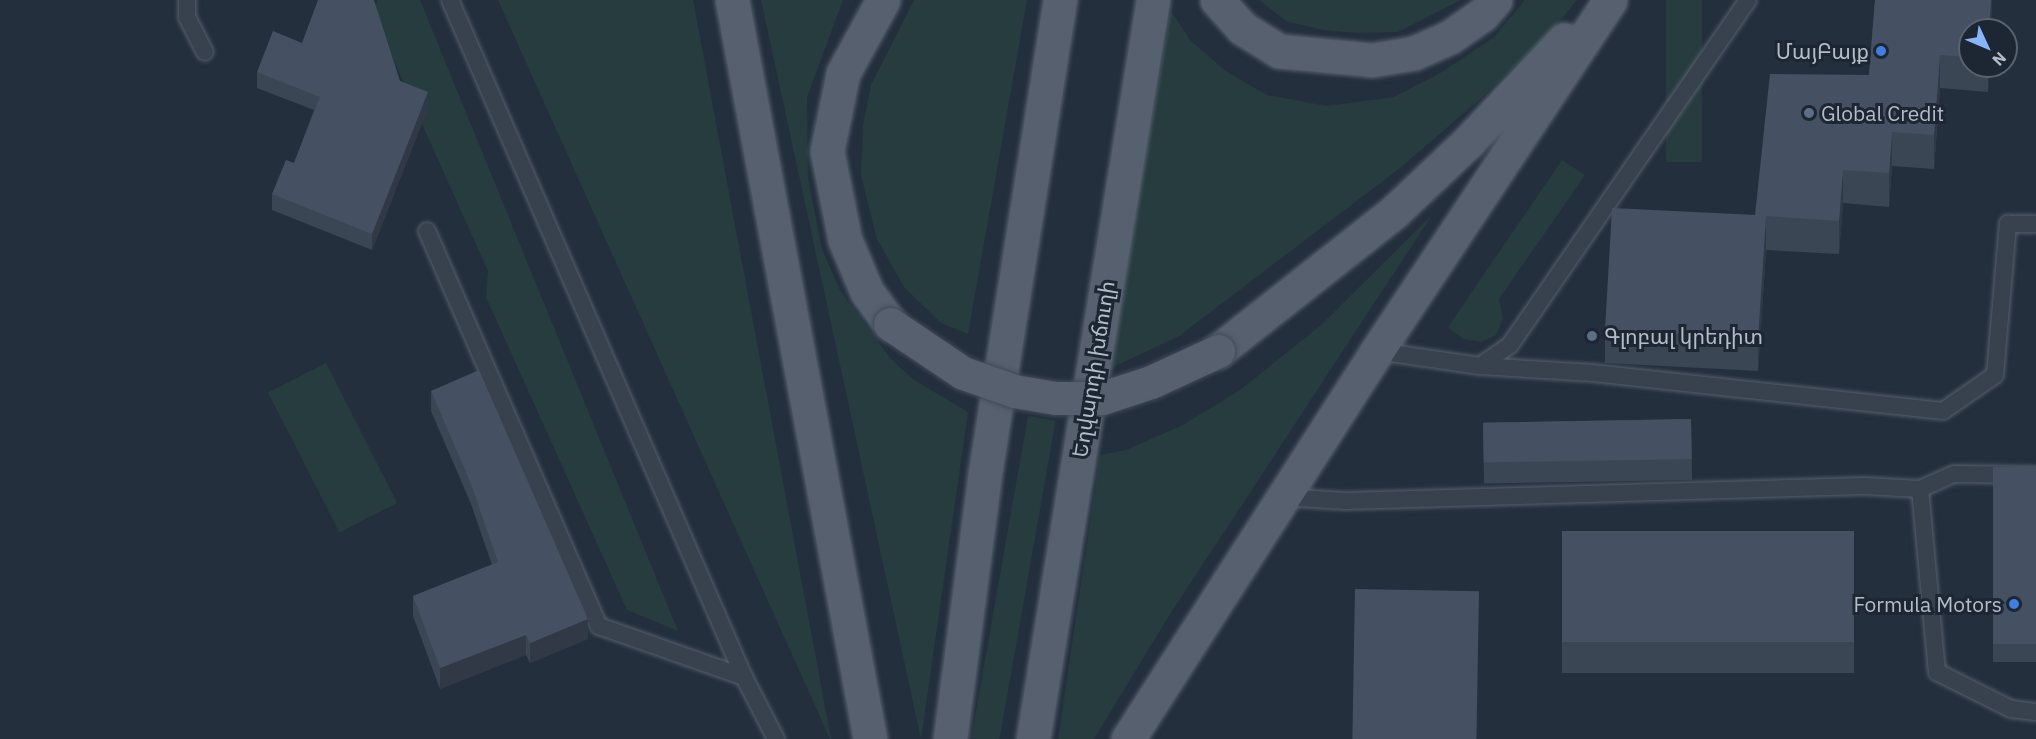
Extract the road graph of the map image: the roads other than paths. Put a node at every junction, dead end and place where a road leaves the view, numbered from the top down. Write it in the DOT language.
graph roads {
  1 [pos="187,0"];
  2 [pos="450,0"];
  3 [pos="732,0"];
  4 [pos="883,0"];
  5 [pos="1060,0"];
  6 [pos="1152,0"];
  7 [pos="1217,0"];
  8 [pos="1495,0"];
  9 [pos="1602,0"];
  10 [pos="1610,0"];
  11 [pos="1748,0"];
  12 [pos="205,52"];
  13 [pos="2036,224"];
  14 [pos="427,231"];
  15 [pos="1377,351"];
  16 [pos="1480,366"];
  17 [pos="2036,475"];
  18 [pos="1920,489"];
  19 [pos="1282,497"];
  20 [pos="744,677"];
  21 [pos="2036,712"];
  22 [pos="776,739"];
  23 [pos="870,739"];
  24 [pos="950,739"];
  25 [pos="1032,739"];
  26 [pos="1128,739"];
  1 -- 12 [label="lane"];
  2 -- 20 [label="lane"];
  3 -- 23 [label="main road"];
  4 -- 9 [label="main road, bridge"];
  5 -- 24 [label="main road"];
  6 -- 25 [label="main road, Եղվարդի խճուղի"];
  7 -- 8 [label="main road"];
  10 -- 15 [label="main road"];
  11 -- 16 [label="lane"];
  13 -- 16 [label="lane"];
  14 -- 20 [label="lane"];
  15 -- 16 [label="lane"];
  15 -- 19 [label="main road"];
  17 -- 18 [label="lane"];
  18 -- 19 [label="lane"];
  18 -- 21 [label="lane"];
  19 -- 26 [label="main road"];
  20 -- 22 [label="lane"];
}
